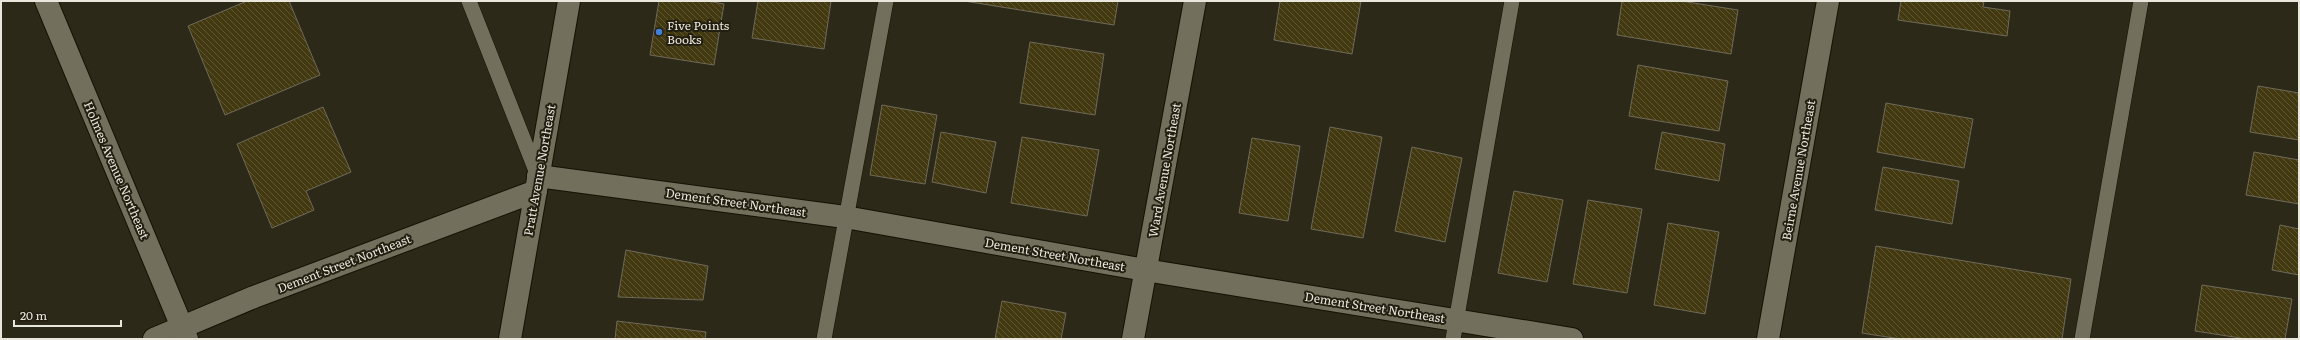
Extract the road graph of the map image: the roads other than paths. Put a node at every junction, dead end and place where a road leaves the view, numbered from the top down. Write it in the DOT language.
graph roads {
  1 [pos="46,1"];
  2 [pos="468,1"];
  3 [pos="569,1"];
  4 [pos="886,1"];
  5 [pos="1195,1"];
  6 [pos="1512,1"];
  7 [pos="1828,1"];
  8 [pos="2142,1"];
  9 [pos="537,183"];
  10 [pos="845,217"];
  11 [pos="1145,270"];
  12 [pos="1455,329"];
  13 [pos="184,333"];
  14 [pos="154,339"];
  15 [pos="510,339"];
  16 [pos="824,339"];
  17 [pos="1134,339"];
  18 [pos="1572,339"];
  19 [pos="1768,339"];
  20 [pos="2082,339"];
  1 -- 13 [label="street, Holmes Avenue Northeast"];
  2 -- 9 [label="lane"];
  3 -- 9 [label="street, Pratt Avenue Northeast"];
  4 -- 10 [label="lane"];
  5 -- 11 [label="street, Ward Avenue Northeast"];
  6 -- 12 [label="lane"];
  7 -- 19 [label="street, Beirne Avenue Northeast"];
  8 -- 20 [label="lane"];
  9 -- 10 [label="street, Dement Street Northeast"];
  9 -- 13 [label="street, Dement Street Northeast"];
  9 -- 15 [label="street, Pratt Avenue Northeast"];
  10 -- 11 [label="street, Dement Street Northeast"];
  10 -- 16 [label="lane"];
  11 -- 12 [label="street, Dement Street Northeast"];
  11 -- 17 [label="street, Ward Avenue Northeast"];
  12 -- 18 [label="street, Dement Street Northeast"];
  13 -- 14 [label="street, Dement Street Northeast"];
}
